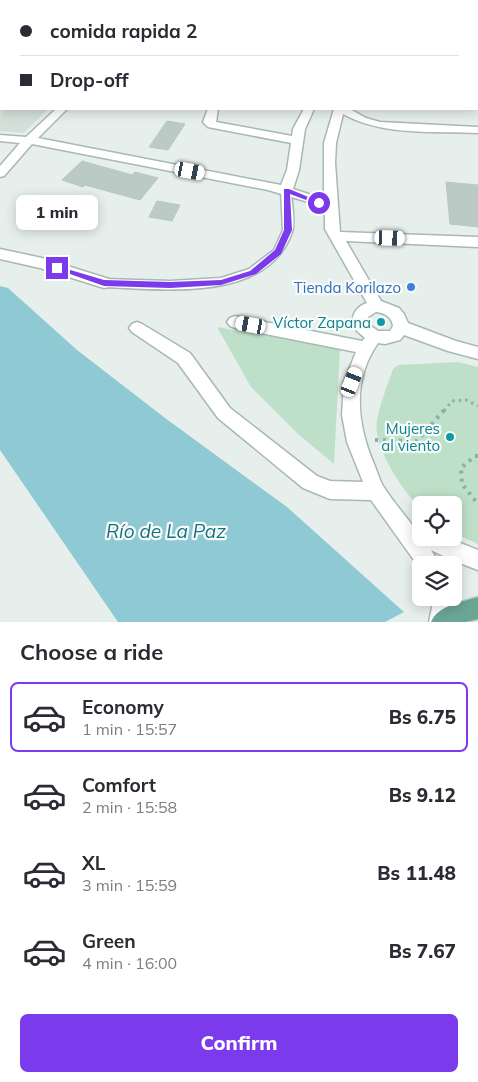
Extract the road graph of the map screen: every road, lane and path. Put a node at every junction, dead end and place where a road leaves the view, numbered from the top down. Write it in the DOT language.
graph roads {
  1 [pos="61,110"];
  2 [pos="213,110"];
  3 [pos="309,110"];
  4 [pos="341,110"];
  5 [pos="343,110"];
  6 [pos="478,130"];
  7 [pos="0,138"];
  8 [pos="30,139"];
  9 [pos="298,141"];
  10 [pos="0,173"];
  11 [pos="286,190"];
  12 [pos="325,203"];
  13 [pos="338,236"];
  14 [pos="478,242"];
  15 [pos="0,254"];
  16 [pos="104,283"];
  17 [pos="376,306"];
  18 [pos="234,322"];
  19 [pos="401,327"];
  20 [pos="137,328"];
  21 [pos="370,343"];
  22 [pos="478,353"];
  23 [pos="478,406"];
  24 [pos="372,440"];
  25 [pos="478,456"];
  26 [pos="376,491"];
  27 [pos="478,504"];
  28 [pos="395,515"];
  29 [pos="412,527"];
  30 [pos="444,546"];
  31 [pos="424,556"];
  32 [pos="478,560"];
  33 [pos="478,608"];
  34 [pos="445,614"];
  1 -- 8 [label="street"];
  2 -- 9 [label="street"];
  3 -- 9 [label="street"];
  4 -- 12 [label="street"];
  5 -- 6 [label="street"];
  7 -- 8 [label="street"];
  8 -- 10 [label="street"];
  8 -- 11 [label="street"];
  9 -- 11 [label="street"];
  11 -- 12 [label="street"];
  11 -- 16 [label="lane"];
  12 -- 13 [label="street"];
  13 -- 14 [label="street"];
  13 -- 17 [label="street"];
  15 -- 16 [label="street"];
  17 -- 19 [label="street"];
  17 -- 21 [label="street"];
  18 -- 21 [label="street"];
  19 -- 21 [label="street"];
  19 -- 22 [label="street"];
  20 -- 26 [label="street"];
  21 -- 26 [label="street"];
  23 -- 24 [label="path"];
  25 -- 27 [label="path"];
  26 -- 28 [label="street"];
  28 -- 29 [label="street"];
  28 -- 31 [label="street"];
  30 -- 32 [label="street"];
  33 -- 34 [label="main road"];
}
